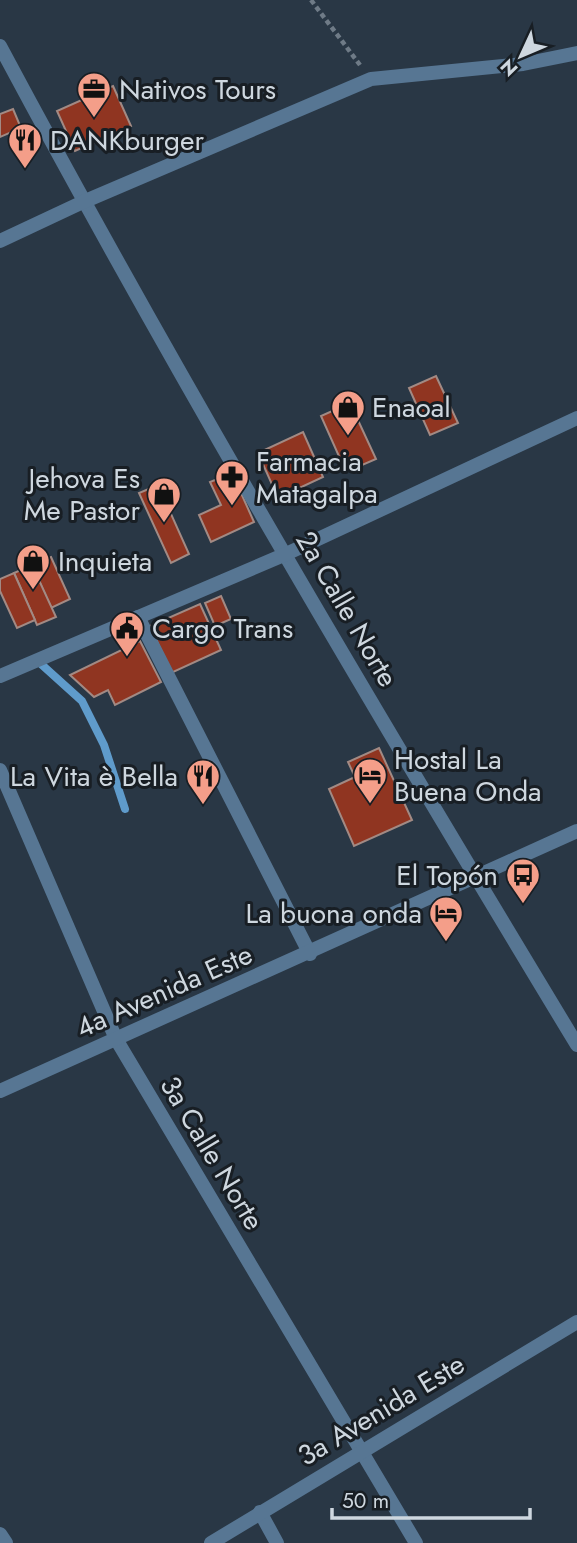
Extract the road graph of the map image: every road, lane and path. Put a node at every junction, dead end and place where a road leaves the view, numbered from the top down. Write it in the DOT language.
graph roads {
  1 [pos="312,0"];
  2 [pos="0,46"];
  3 [pos="577,53"];
  4 [pos="371,79"];
  5 [pos="83,202"];
  6 [pos="0,241"];
  7 [pos="577,418"];
  8 [pos="286,554"];
  9 [pos="138,617"];
  10 [pos="0,676"];
  11 [pos="0,770"];
  12 [pos="577,831"];
  13 [pos="475,877"];
  14 [pos="310,954"];
  15 [pos="116,1039"];
  16 [pos="577,1045"];
  17 [pos="0,1091"];
  18 [pos="577,1322"];
  19 [pos="360,1451"];
  20 [pos="260,1512"];
  21 [pos="0,1534"];
  22 [pos="6,1543"];
  23 [pos="211,1543"];
  24 [pos="277,1543"];
  25 [pos="416,1543"];
  1 -- 4 [label="path"];
  2 -- 5 [label="street, 2a Calle Norte"];
  3 -- 4 [label="street"];
  4 -- 5 [label="street"];
  5 -- 6 [label="street"];
  5 -- 8 [label="street, 2a Calle Norte"];
  7 -- 8 [label="street"];
  8 -- 9 [label="street"];
  8 -- 13 [label="street, 2a Calle Norte"];
  9 -- 10 [label="street"];
  9 -- 14 [label="street"];
  11 -- 15 [label="street, 3a Calle Norte"];
  12 -- 13 [label="street, 4a Avenida Este"];
  13 -- 14 [label="street, 4a Avenida Este"];
  13 -- 16 [label="street, 2a Calle Norte"];
  14 -- 15 [label="street, 4a Avenida Este"];
  15 -- 17 [label="street, 4a Avenida Este"];
  15 -- 19 [label="street, 3a Calle Norte"];
  18 -- 19 [label="street, 3a Avenida Este"];
  19 -- 20 [label="street, 3a Avenida Este"];
  19 -- 25 [label="street, 3a Calle Norte"];
  20 -- 23 [label="street, 3a Avenida Este"];
  20 -- 24 [label="street"];
  21 -- 22 [label="street"];
}
